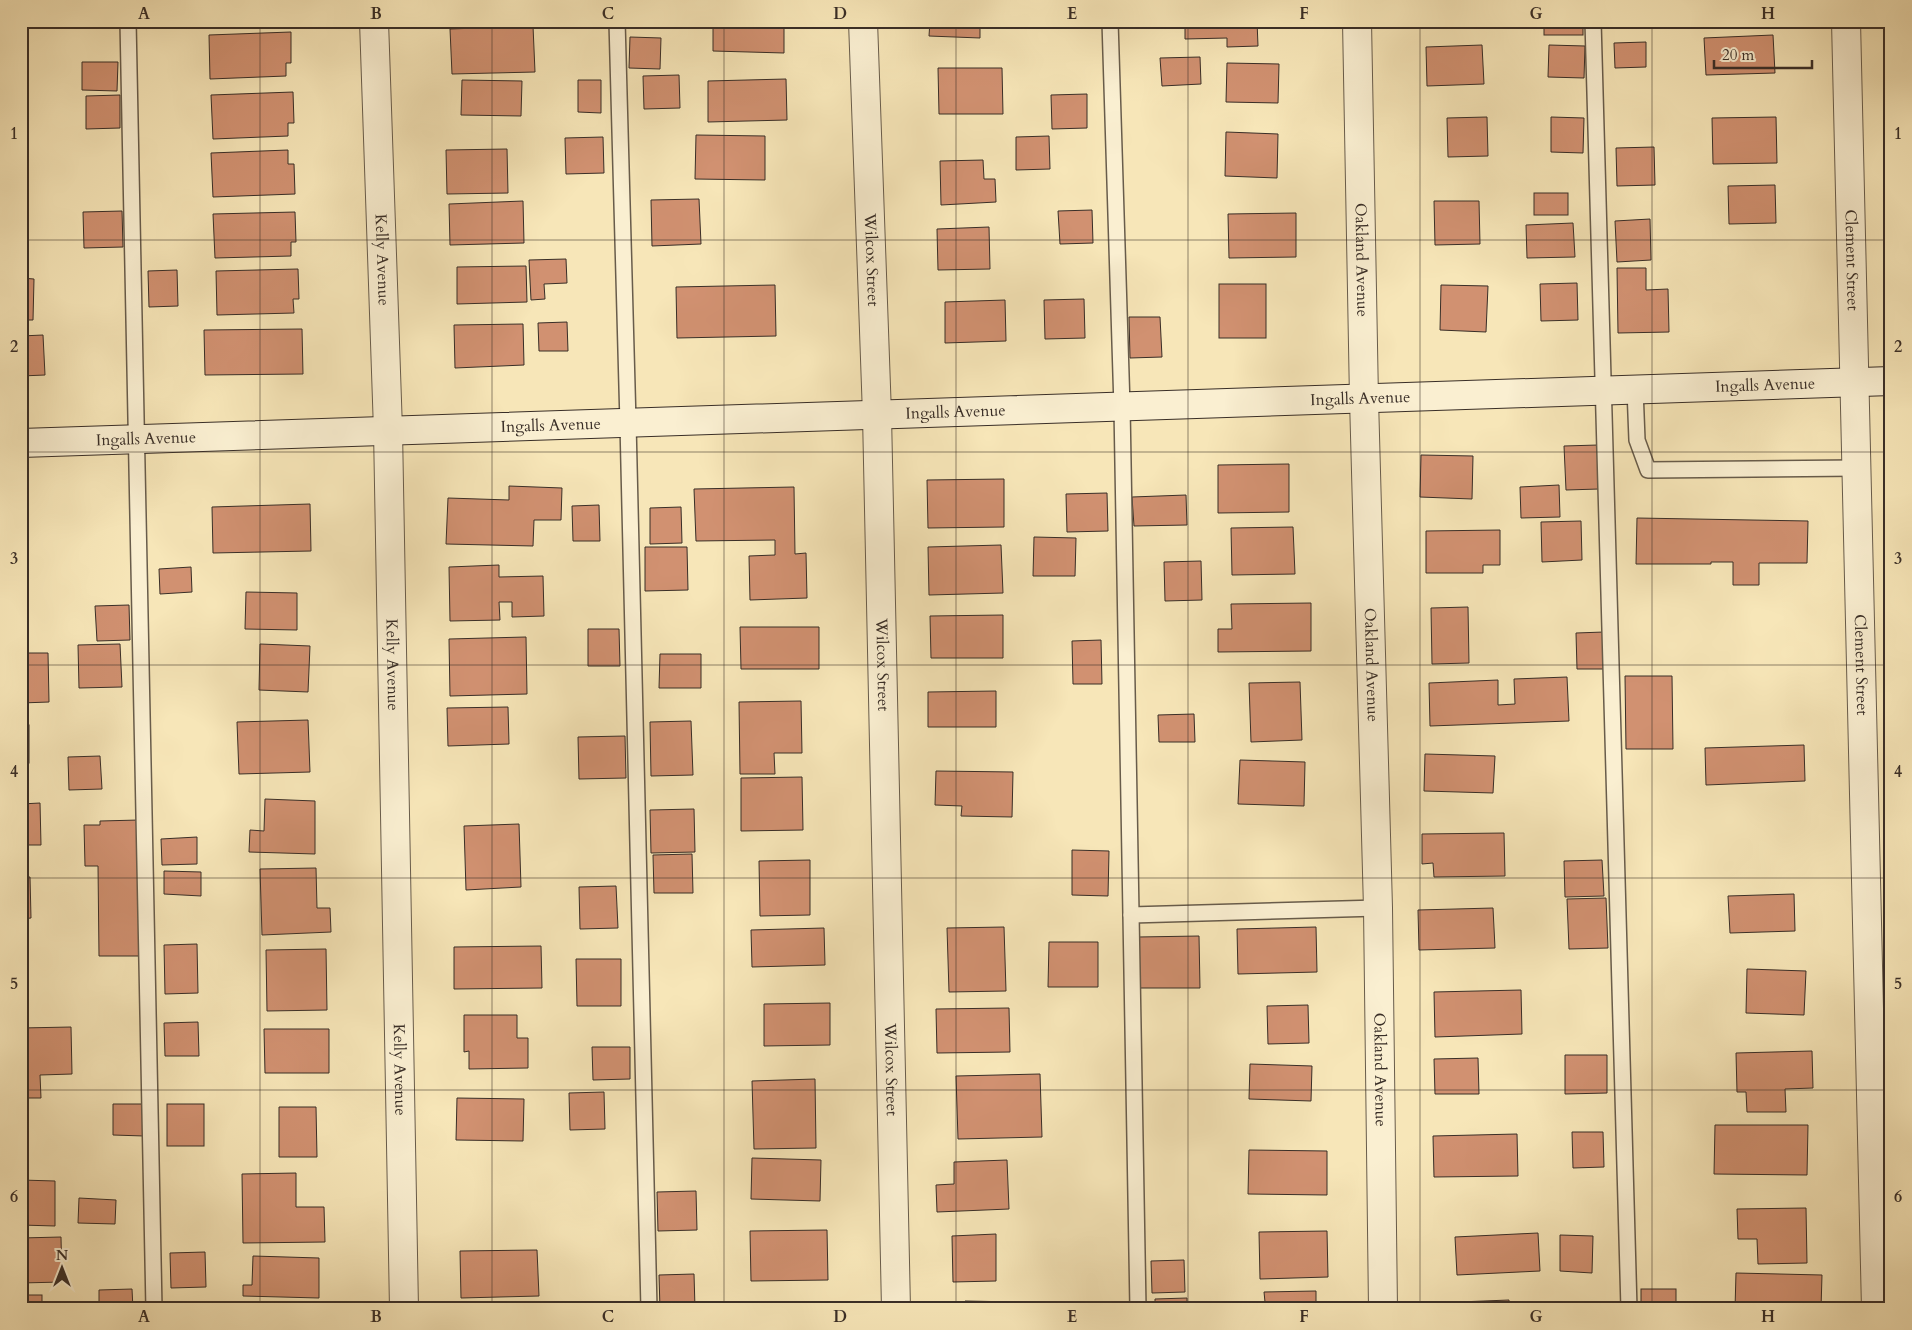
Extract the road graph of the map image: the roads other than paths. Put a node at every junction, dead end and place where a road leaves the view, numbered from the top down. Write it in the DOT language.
graph roads {
  1 [pos="128,21"];
  2 [pos="374,21"];
  3 [pos="617,21"];
  4 [pos="863,21"];
  5 [pos="1110,21"];
  6 [pos="1357,21"];
  7 [pos="1594,21"];
  8 [pos="1846,21"];
  9 [pos="1891,381"];
  10 [pos="1855,382"];
  11 [pos="1635,389"];
  12 [pos="1604,390"];
  13 [pos="1364,399"];
  14 [pos="1122,407"];
  15 [pos="877,415"];
  16 [pos="628,423"];
  17 [pos="388,430"];
  18 [pos="137,439"];
  19 [pos="21,443"];
  20 [pos="1857,468"];
  21 [pos="1378,908"];
  22 [pos="1131,915"];
  23 [pos="154,1309"];
  24 [pos="404,1309"];
  25 [pos="649,1309"];
  26 [pos="896,1309"];
  27 [pos="1138,1309"];
  28 [pos="1383,1309"];
  29 [pos="1629,1309"];
  30 [pos="1876,1309"];
  1 -- 18 [label="lane"];
  2 -- 17 [label="street, Kelly Avenue"];
  3 -- 16 [label="lane"];
  4 -- 15 [label="street, Wilcox Street"];
  5 -- 14 [label="lane"];
  6 -- 13 [label="street, Oakland Avenue"];
  7 -- 12 [label="lane"];
  8 -- 10 [label="street, Clement Street"];
  9 -- 10 [label="street, Ingalls Avenue"];
  10 -- 11 [label="street, Ingalls Avenue"];
  10 -- 20 [label="street, Clement Street"];
  11 -- 12 [label="street, Ingalls Avenue"];
  11 -- 20 [label="lane"];
  12 -- 13 [label="street, Ingalls Avenue"];
  12 -- 29 [label="lane"];
  13 -- 14 [label="street, Ingalls Avenue"];
  13 -- 21 [label="street, Oakland Avenue"];
  14 -- 15 [label="street, Ingalls Avenue"];
  14 -- 22 [label="lane"];
  15 -- 16 [label="street, Ingalls Avenue"];
  15 -- 26 [label="street, Wilcox Street"];
  16 -- 17 [label="street, Ingalls Avenue"];
  16 -- 25 [label="lane"];
  17 -- 18 [label="street, Ingalls Avenue"];
  17 -- 24 [label="street, Kelly Avenue"];
  18 -- 19 [label="street, Ingalls Avenue"];
  18 -- 23 [label="lane"];
  20 -- 30 [label="street, Clement Street"];
  21 -- 22 [label="lane"];
  21 -- 28 [label="street, Oakland Avenue"];
  22 -- 27 [label="lane"];
}
